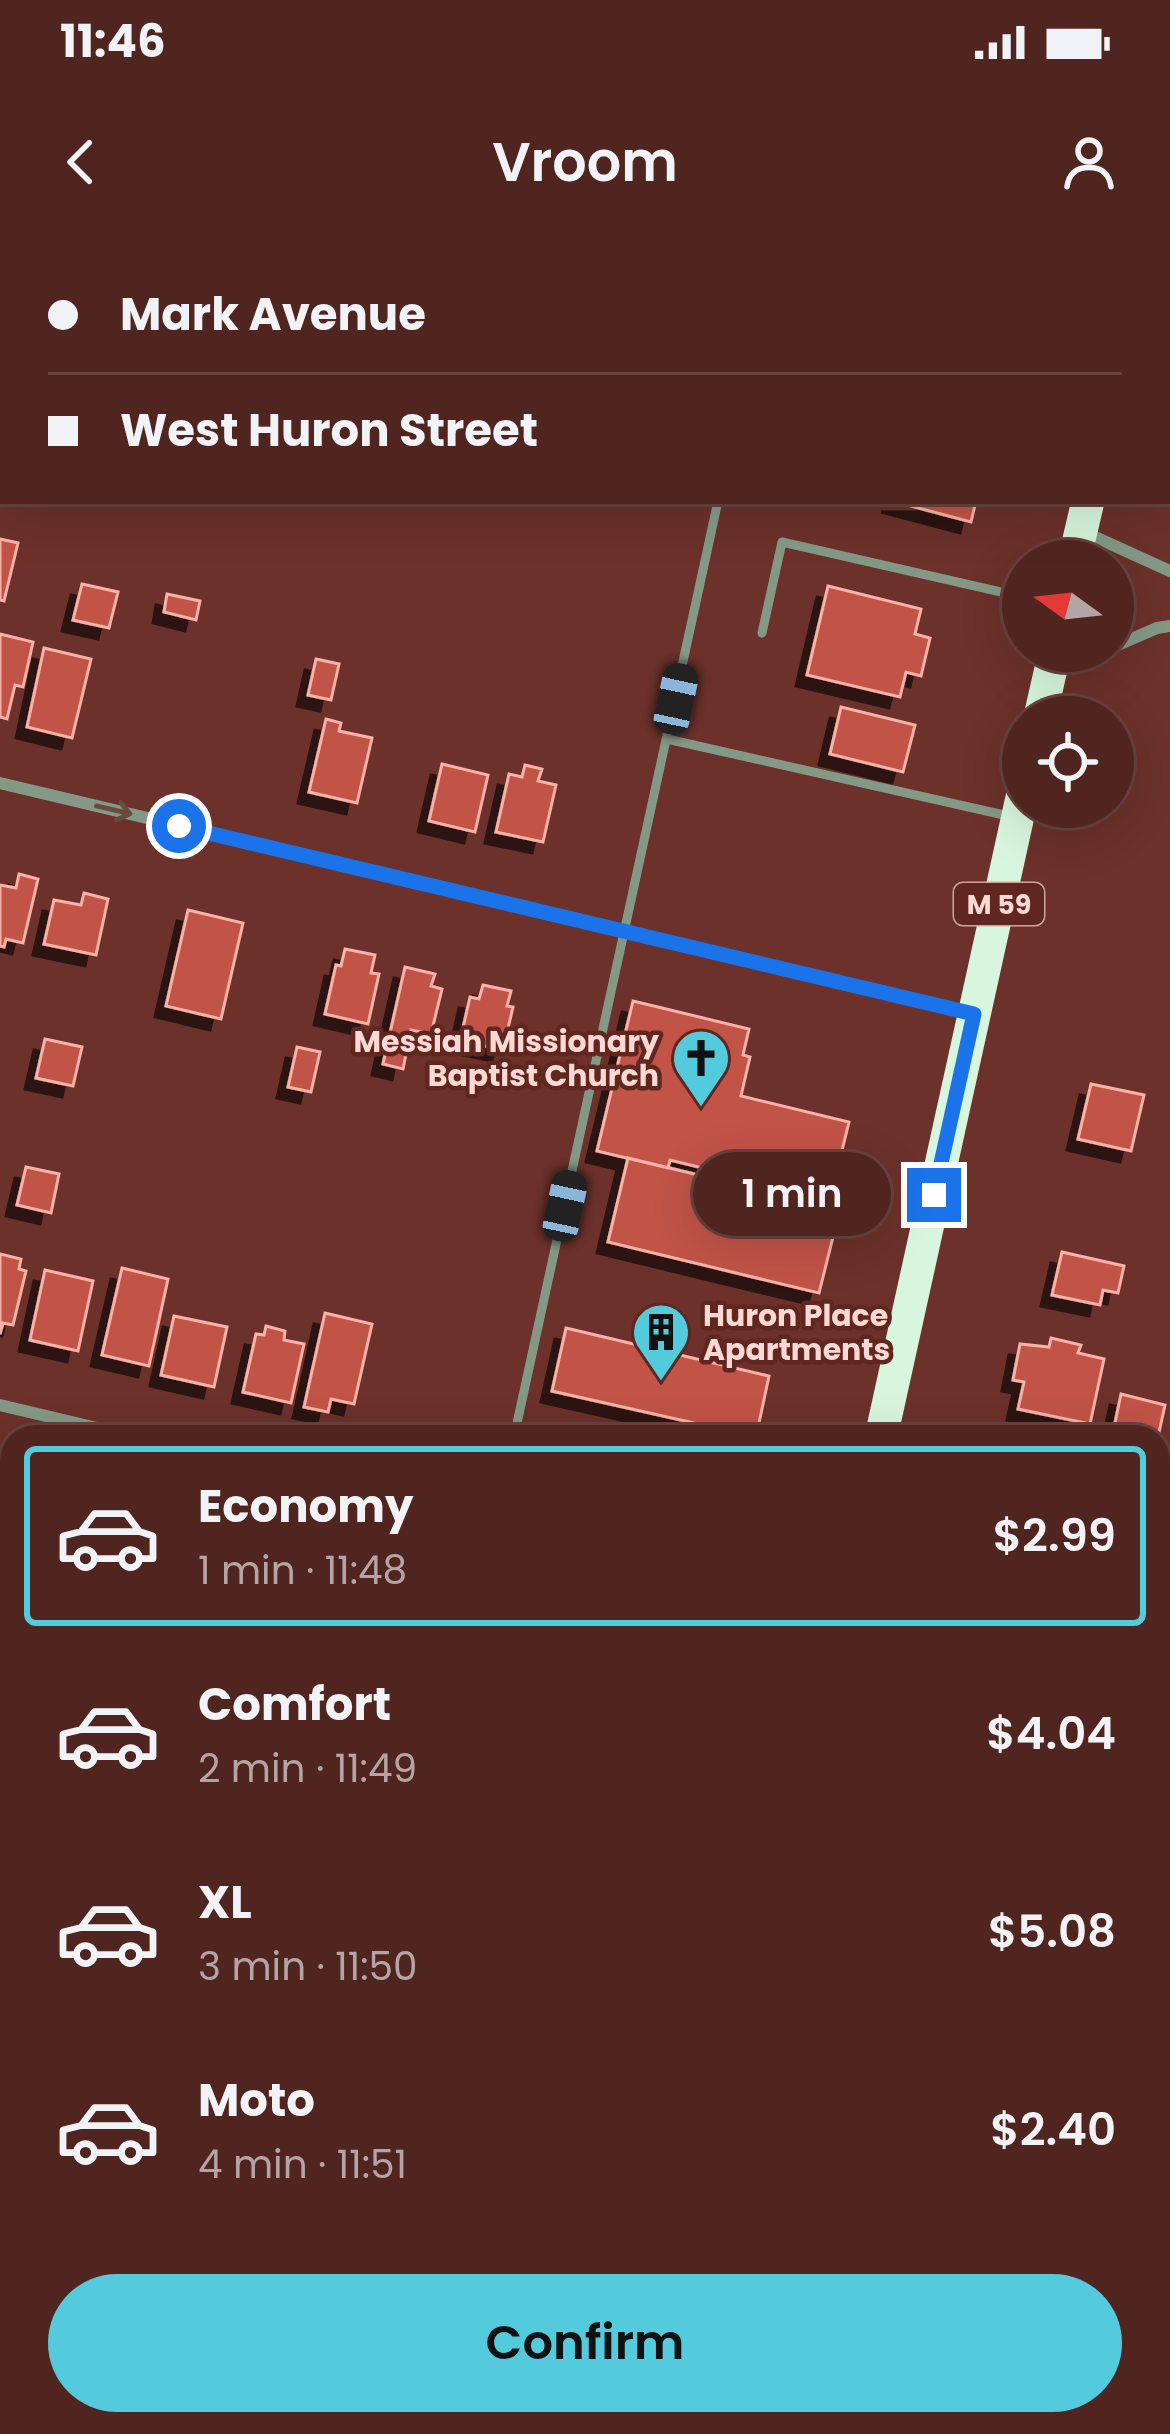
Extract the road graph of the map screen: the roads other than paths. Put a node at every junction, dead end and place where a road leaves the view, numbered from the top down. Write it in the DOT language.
graph roads {
  1 [pos="717,504"];
  2 [pos="1081,531"];
  3 [pos="1170,571"];
  4 [pos="1002,592"];
  5 [pos="1170,626"];
  6 [pos="762,633"];
  7 [pos="1134,637"];
  8 [pos="667,739"];
  9 [pos="0,783"];
  10 [pos="1002,803"];
  11 [pos="1015,828"];
  12 [pos="626,932"];
  13 [pos="974,1014"];
  14 [pos="0,1405"];
  15 [pos="84,1425"];
  16 [pos="517,1425"];
  17 [pos="884,1425"];
  1 -- 8 [label="lane"];
  2 -- 3 [label="street"];
  4 -- 6 [label="lane"];
  5 -- 7 [label="street"];
  8 -- 10 [label="lane"];
  8 -- 12 [label="lane"];
  9 -- 12 [label="street, one-way"];
  11 -- 13 [label="highway, M 59"];
  12 -- 13 [label="street"];
  12 -- 16 [label="lane"];
  13 -- 17 [label="highway, M 59"];
  14 -- 15 [label="street"];
}
